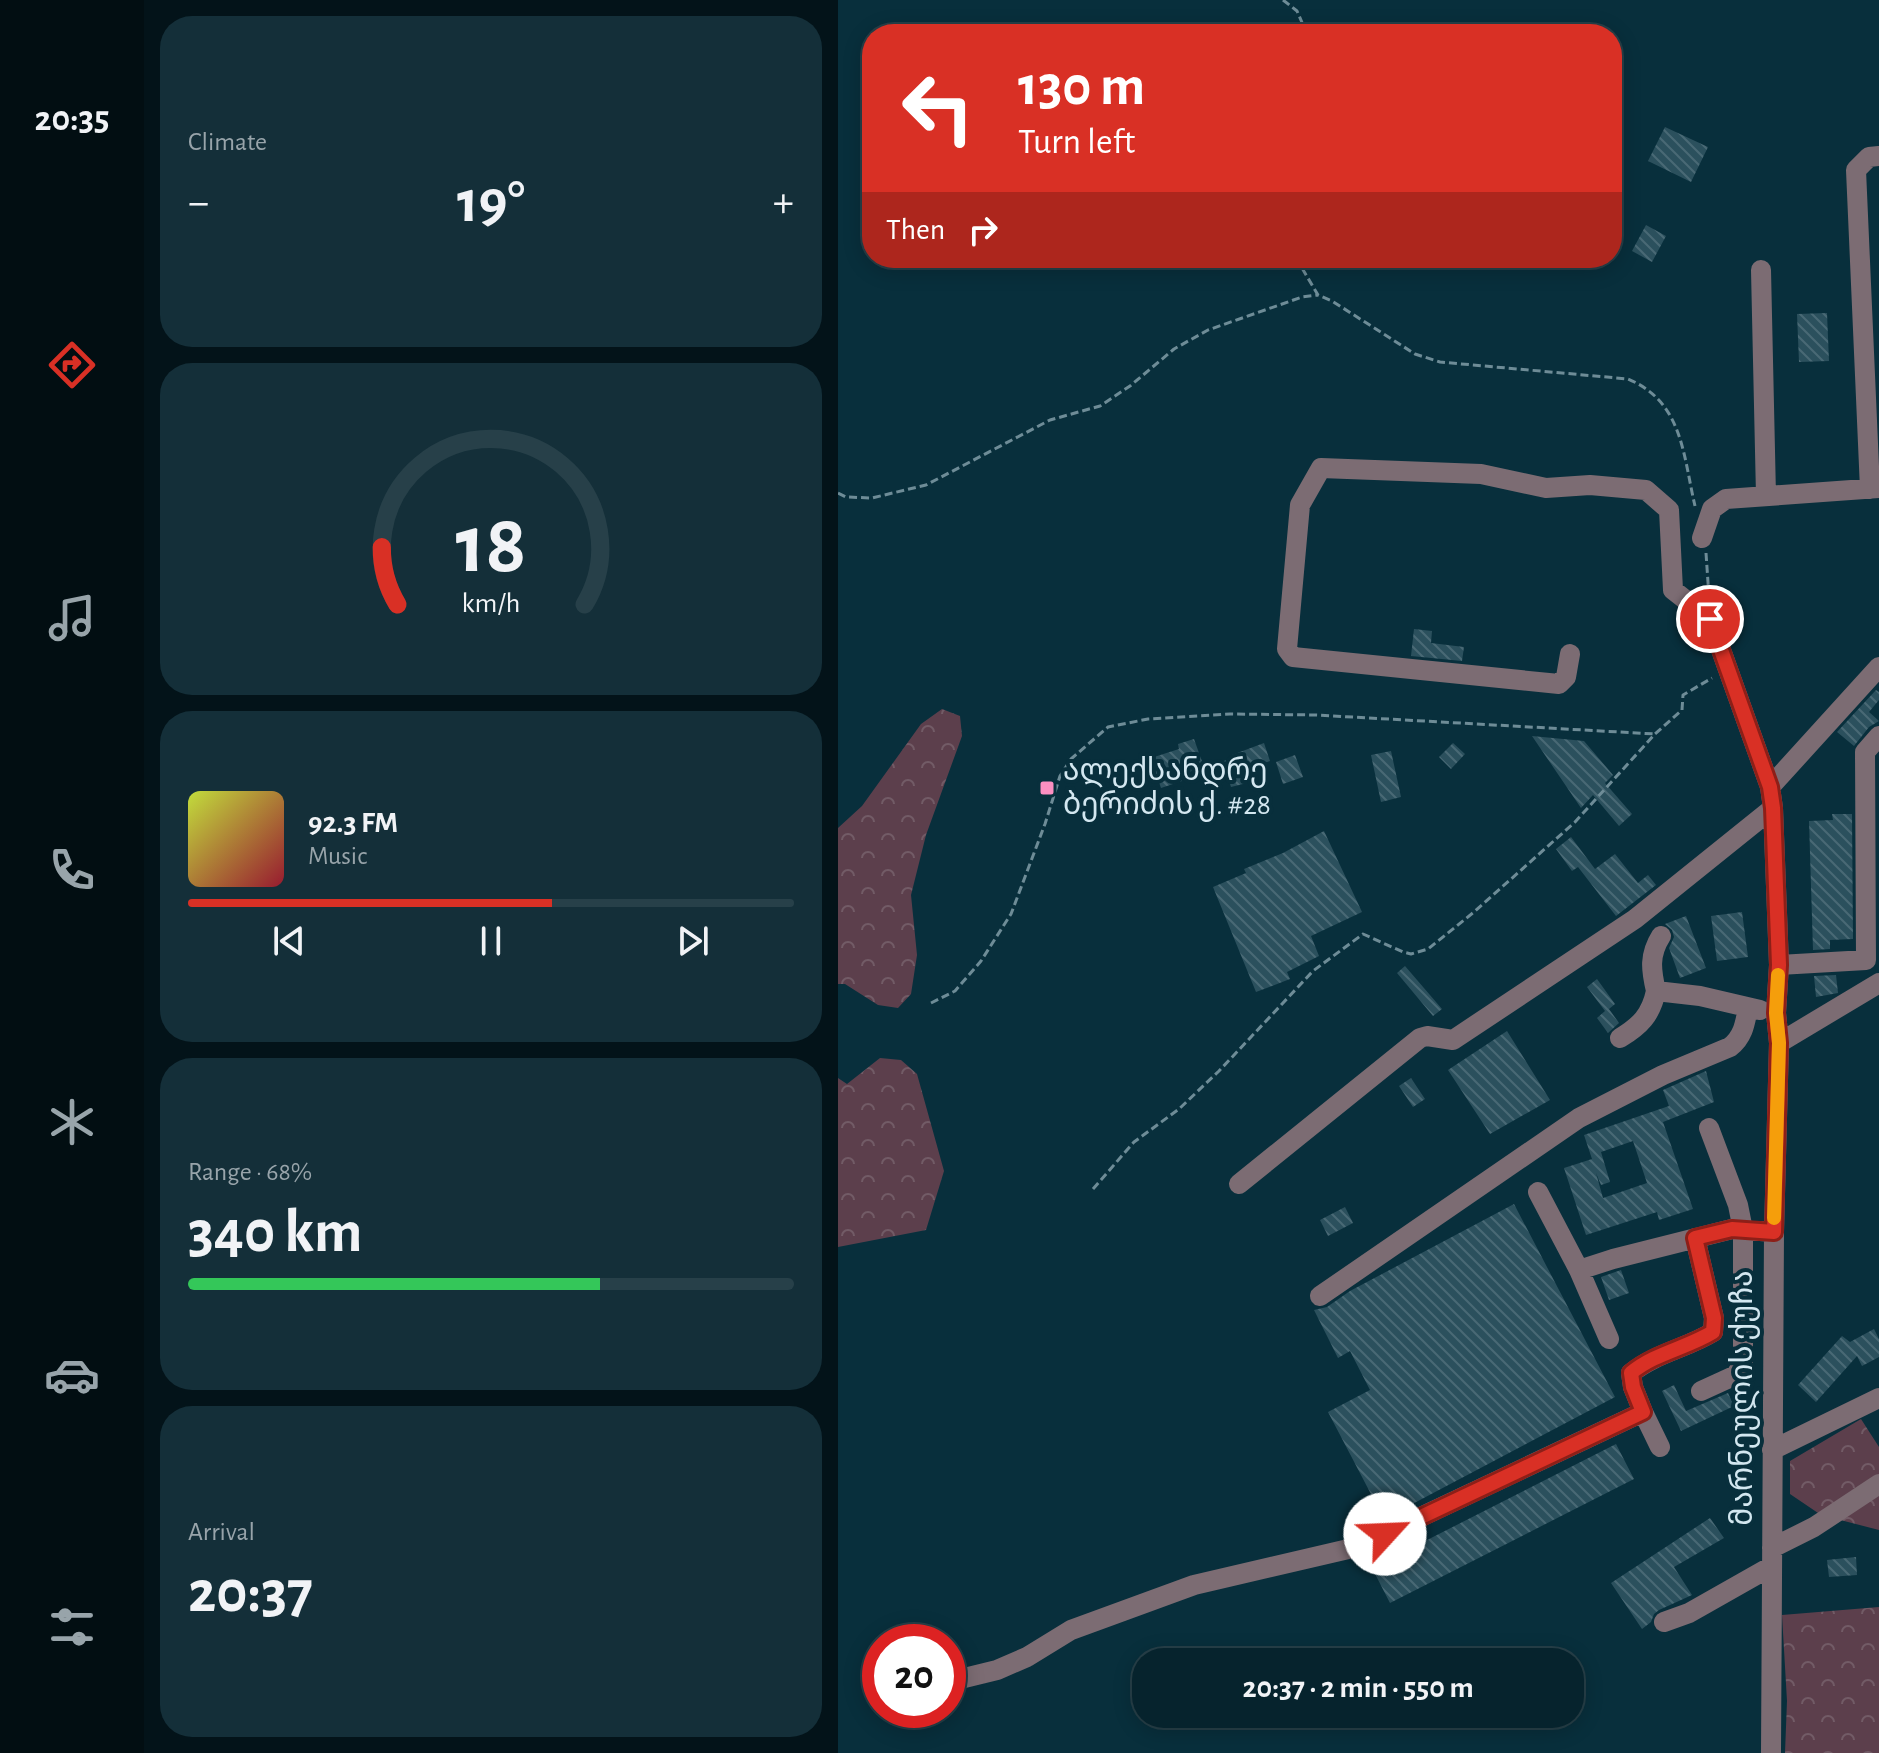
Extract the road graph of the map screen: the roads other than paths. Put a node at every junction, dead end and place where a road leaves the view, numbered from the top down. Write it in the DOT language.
graph roads {
  1 [pos="1879,156"];
  2 [pos="1761,270"];
  3 [pos="1874,489"];
  4 [pos="1766,496"];
  5 [pos="1702,538"];
  6 [pos="1570,654"];
  7 [pos="1879,667"];
  8 [pos="1879,736"];
  9 [pos="1772,798"];
  10 [pos="1872,861"];
  11 [pos="1661,936"];
  12 [pos="1779,965"];
  13 [pos="1879,983"];
  14 [pos="1656,991"];
  15 [pos="1748,1008"];
  16 [pos="1776,1013"];
  17 [pos="1620,1038"];
  18 [pos="1779,1043"];
  19 [pos="1709,1128"];
  20 [pos="1239,1184"];
  21 [pos="1538,1192"];
  22 [pos="1743,1230"];
  23 [pos="1774,1232"];
  24 [pos="1695,1238"];
  25 [pos="1579,1270"];
  26 [pos="1320,1296"];
  27 [pos="1609,1339"];
  28 [pos="1701,1391"];
  29 [pos="1879,1398"];
  30 [pos="1643,1412"];
  31 [pos="1660,1447"];
  32 [pos="1772,1450"];
  33 [pos="1879,1484"];
  34 [pos="1772,1557"];
  35 [pos="1664,1622"];
  36 [pos="966,1678"];
  37 [pos="1771,1753"];
  1 -- 3 [label="street"];
  2 -- 4 [label="street"];
  3 -- 4 [label="street"];
  4 -- 5 [label="street"];
  6 -- 9 [label="street, მარნეულის ქუჩა"];
  7 -- 9 [label="street"];
  8 -- 10 [label="street"];
  9 -- 12 [label="street, მარნეულის ქუჩა"];
  9 -- 20 [label="street"];
  10 -- 12 [label="street"];
  11 -- 14 [label="street"];
  12 -- 16 [label="street, მარნეულის ქუჩა"];
  13 -- 18 [label="street"];
  14 -- 15 [label="street"];
  14 -- 17 [label="street"];
  15 -- 16 [label="street"];
  15 -- 26 [label="street"];
  16 -- 18 [label="street, მარნეულის ქუჩა"];
  18 -- 23 [label="street, მარნეულის ქუჩა"];
  19 -- 22 [label="street"];
  21 -- 25 [label="street"];
  22 -- 23 [label="street"];
  22 -- 24 [label="street"];
  22 -- 28 [label="street"];
  23 -- 32 [label="street, მარნეულის ქუჩა"];
  24 -- 25 [label="street"];
  24 -- 30 [label="street"];
  25 -- 27 [label="street"];
  29 -- 32 [label="street"];
  30 -- 31 [label="street"];
  30 -- 36 [label="street"];
  32 -- 34 [label="street, მარნეულის ქუჩა"];
  33 -- 34 [label="street"];
  34 -- 35 [label="street"];
  34 -- 37 [label="street, მარნეულის ქუჩა"];
}
